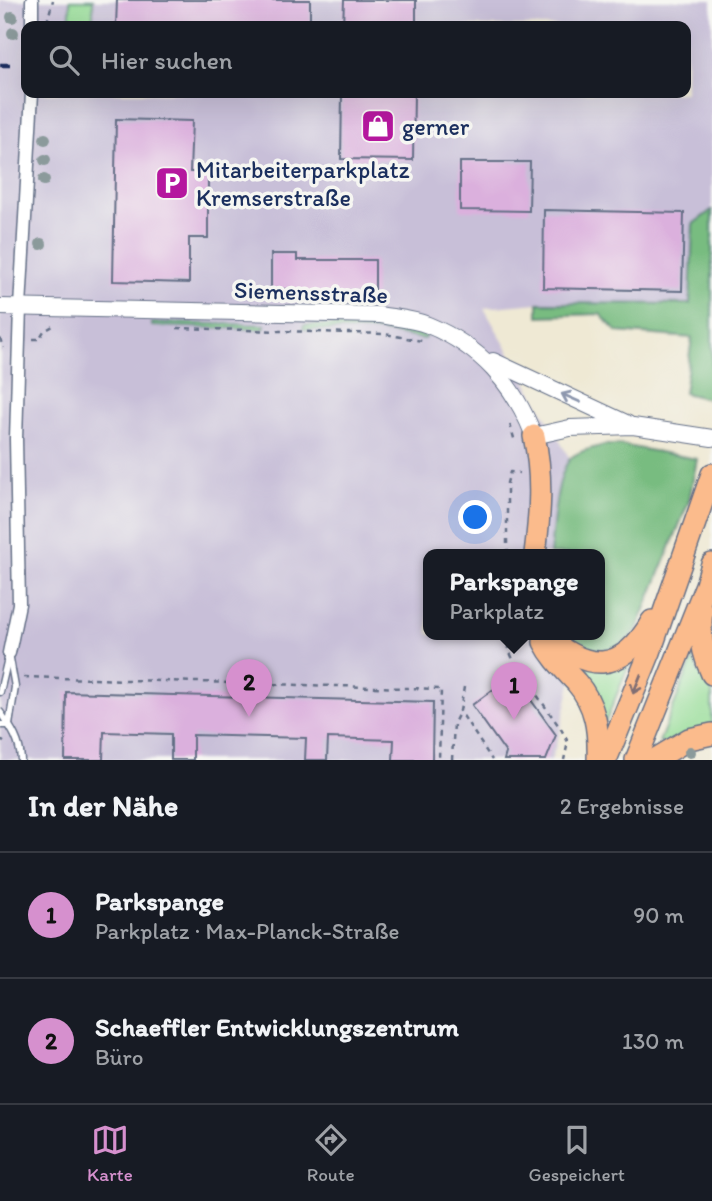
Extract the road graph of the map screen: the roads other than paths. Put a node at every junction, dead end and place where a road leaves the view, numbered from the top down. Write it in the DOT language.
graph roads {
  1 [pos="32,0"];
  2 [pos="32,21"];
  3 [pos="32,98"];
  4 [pos="0,307"];
  5 [pos="20,307"];
  6 [pos="481,356"];
  7 [pos="633,426"];
  8 [pos="712,438"];
  9 [pos="525,440"];
  10 [pos="712,474"];
  11 [pos="536,549"];
  12 [pos="679,574"];
  13 [pos="709,575"];
  14 [pos="544,640"];
  15 [pos="549,640"];
  16 [pos="9,653"];
  17 [pos="712,674"];
  18 [pos="0,692"];
  19 [pos="0,712"];
  20 [pos="0,725"];
  21 [pos="9,725"];
  22 [pos="712,734"];
  23 [pos="21,760"];
  24 [pos="598,760"];
  25 [pos="606,760"];
  26 [pos="636,760"];
  27 [pos="654,760"];
  1 -- 2 [label="street"];
  3 -- 5 [label="street"];
  4 -- 5 [label="street, Siemensstraße"];
  5 -- 6 [label="street, Siemensstraße"];
  5 -- 16 [label="street"];
  7 -- 6 [label="street, one-way"];
  6 -- 9 [label="street, Siemensstraße"];
  7 -- 8 [label="street"];
  7 -- 9 [label="street"];
  9 -- 11 [label="highway"];
  10 -- 12 [label="highway"];
  12 -- 15 [label="highway"];
  12 -- 25 [label="highway, one-way"];
  13 -- 17 [label="highway"];
  13 -- 26 [label="highway"];
  14 -- 24 [label="highway"];
  16 -- 18 [label="lane"];
  16 -- 21 [label="lane"];
  19 -- 21 [label="lane"];
  20 -- 21 [label="lane"];
  21 -- 23 [label="lane"];
  22 -- 27 [label="highway"];
}
